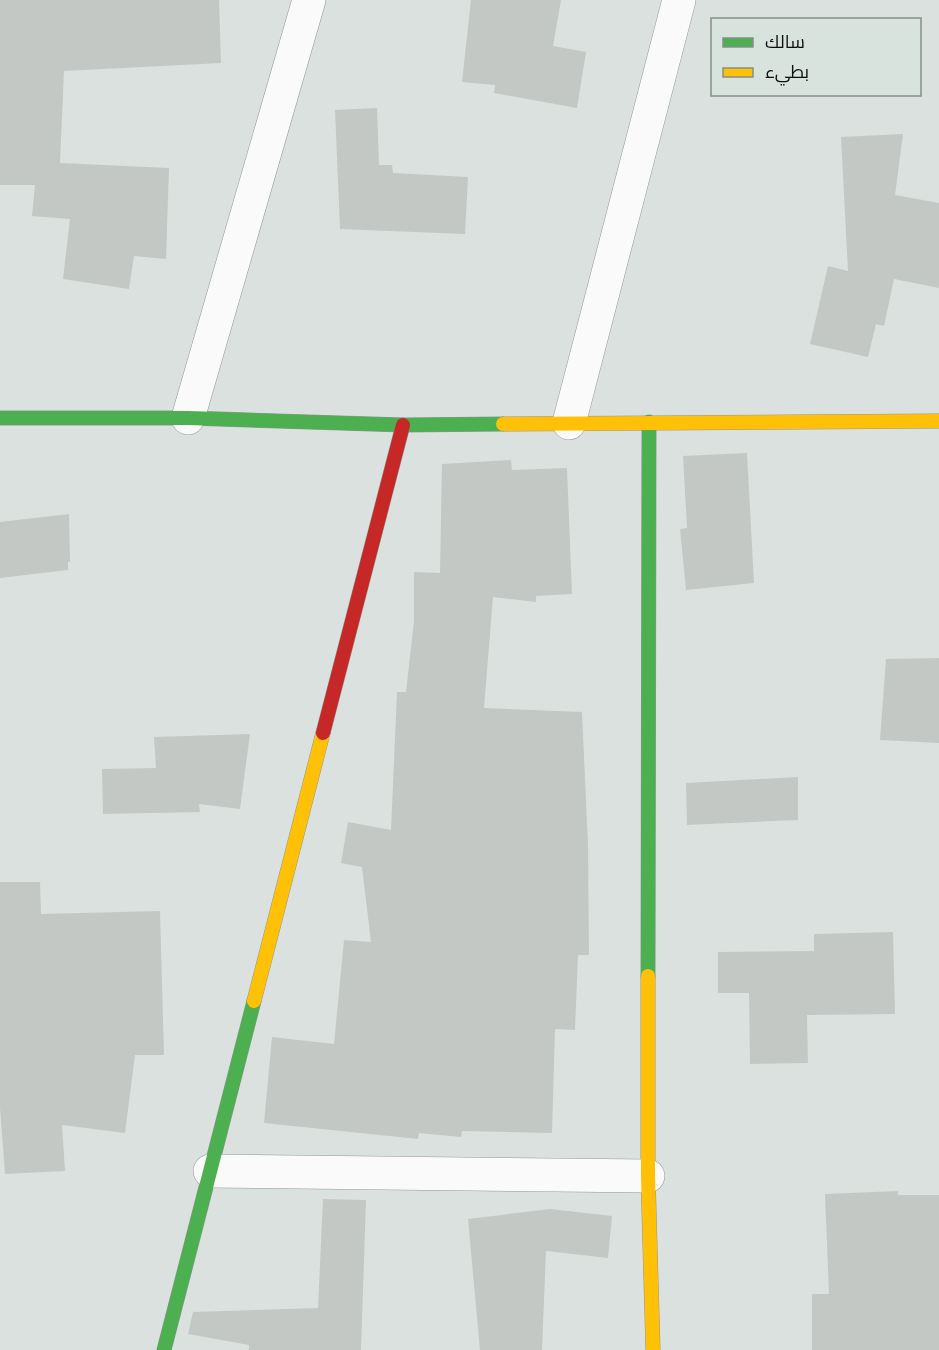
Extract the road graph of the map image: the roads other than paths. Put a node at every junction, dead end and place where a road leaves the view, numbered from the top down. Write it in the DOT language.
graph roads {
  1 [pos="309,0"];
  2 [pos="679,0"];
  3 [pos="0,418"];
  4 [pos="188,418"];
  5 [pos="939,421"];
  6 [pos="649,422"];
  7 [pos="569,423"];
  8 [pos="403,425"];
  9 [pos="210,1172"];
  10 [pos="648,1176"];
  11 [pos="164,1350"];
  12 [pos="652,1350"];
  1 -- 4 [label="street"];
  2 -- 7 [label="street"];
  3 -- 4 [label="street"];
  4 -- 8 [label="street"];
  5 -- 6 [label="street"];
  6 -- 7 [label="street"];
  6 -- 10 [label="street"];
  7 -- 8 [label="street"];
  8 -- 9 [label="street"];
  9 -- 10 [label="street"];
  9 -- 11 [label="street"];
  10 -- 12 [label="street"];
}
